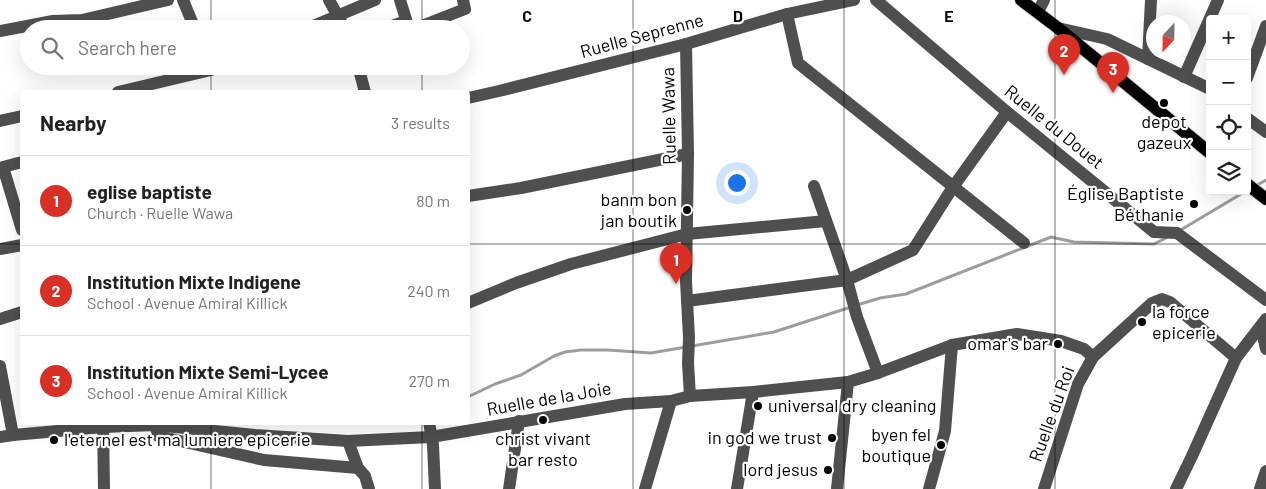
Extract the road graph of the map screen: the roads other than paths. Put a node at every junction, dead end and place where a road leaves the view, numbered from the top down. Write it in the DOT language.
graph roads {
  1 [pos="168,0"];
  2 [pos="184,0"];
  3 [pos="329,0"];
  4 [pos="375,0"];
  5 [pos="400,0"];
  6 [pos="462,0"];
  7 [pos="854,0"];
  8 [pos="876,0"];
  9 [pos="1021,0"];
  10 [pos="1044,0"];
  11 [pos="1152,0"];
  12 [pos="1218,0"];
  13 [pos="1038,12"];
  14 [pos="787,14"];
  15 [pos="338,15"];
  16 [pos="1151,15"];
  17 [pos="82,20"];
  18 [pos="192,20"];
  19 [pos="327,20"];
  20 [pos="340,20"];
  21 [pos="408,20"];
  22 [pos="430,20"];
  23 [pos="1266,26"];
  24 [pos="20,27"];
  25 [pos="1058,28"];
  26 [pos="0,31"];
  27 [pos="686,44"];
  28 [pos="1146,58"];
  29 [pos="1150,60"];
  30 [pos="1251,67"];
  31 [pos="183,75"];
  32 [pos="360,75"];
  33 [pos="1184,77"];
  34 [pos="1206,87"];
  35 [pos="126,90"];
  36 [pos="364,90"];
  37 [pos="470,98"];
  38 [pos="1007,112"];
  39 [pos="20,116"];
  40 [pos="0,121"];
  41 [pos="1251,121"];
  42 [pos="1266,132"];
  43 [pos="1206,150"];
  44 [pos="688,154"];
  45 [pos="20,163"];
  46 [pos="814,186"];
  47 [pos="953,187"];
  48 [pos="1251,187"];
  49 [pos="470,196"];
  50 [pos="1263,197"];
  51 [pos="826,220"];
  52 [pos="20,223"];
  53 [pos="687,234"];
  54 [pos="1024,243"];
  55 [pos="20,245"];
  56 [pos="0,249"];
  57 [pos="847,280"];
  58 [pos="1266,300"];
  59 [pos="470,301"];
  60 [pos="686,301"];
  61 [pos="20,313"];
  62 [pos="0,318"];
  63 [pos="1263,323"];
  64 [pos="952,346"];
  65 [pos="1266,349"];
  66 [pos="1093,357"];
  67 [pos="1236,358"];
  68 [pos="0,366"];
  69 [pos="878,373"];
  70 [pos="848,382"];
  71 [pos="753,392"];
  72 [pos="690,396"];
  73 [pos="671,401"];
  74 [pos="520,421"];
  75 [pos="103,425"];
  76 [pos="155,425"];
  77 [pos="175,425"];
  78 [pos="430,425"];
  79 [pos="254,429"];
  80 [pos="6,436"];
  81 [pos="432,436"];
  82 [pos="348,441"];
  83 [pos="358,468"];
  84 [pos="1266,471"];
  85 [pos="104,489"];
  86 [pos="369,489"];
  87 [pos="435,489"];
  88 [pos="509,489"];
  89 [pos="645,489"];
  90 [pos="737,489"];
  91 [pos="837,489"];
  92 [pos="929,489"];
  93 [pos="1044,489"];
  94 [pos="1176,489"];
  95 [pos="1260,489"];
  1 -- 17 [label="street"];
  2 -- 18 [label="street"];
  3 -- 15 [label="street"];
  4 -- 15 [label="street"];
  5 -- 21 [label="street"];
  6 -- 22 [label="street"];
  7 -- 14 [label="street, Ruelle Seprenne"];
  8 -- 38 [label="street, Ruelle du Douet"];
  9 -- 13 [label="main road"];
  10 -- 13 [label="street"];
  11 -- 16 [label="street"];
  12 -- 33 [label="street"];
  13 -- 25 [label="main road"];
  14 -- 27 [label="street, Ruelle Seprenne"];
  14 -- 47 [label="street"];
  15 -- 19 [label="street"];
  15 -- 20 [label="street"];
  23 -- 30 [label="street"];
  24 -- 26 [label="street"];
  25 -- 28 [label="street"];
  25 -- 43 [label="main road"];
  27 -- 37 [label="street, Ruelle Seprenne"];
  27 -- 44 [label="street, Ruelle Wawa"];
  29 -- 33 [label="street"];
  31 -- 35 [label="street"];
  32 -- 36 [label="street"];
  33 -- 34 [label="street"];
  38 -- 47 [label="street"];
  38 -- 58 [label="street, Ruelle du Douet"];
  39 -- 40 [label="street"];
  41 -- 42 [label="street"];
  44 -- 49 [label="street"];
  44 -- 53 [label="street, Ruelle Wawa"];
  45 -- 52 [label="street"];
  46 -- 51 [label="street"];
  47 -- 54 [label="street"];
  47 -- 57 [label="street"];
  48 -- 50 [label="main road"];
  51 -- 53 [label="street"];
  51 -- 57 [label="street"];
  53 -- 59 [label="street"];
  53 -- 60 [label="street, Ruelle Wawa"];
  55 -- 56 [label="street"];
  57 -- 60 [label="street"];
  57 -- 69 [label="street"];
  60 -- 72 [label="street, Ruelle Wawa"];
  61 -- 62 [label="street"];
  63 -- 65 [label="street"];
  63 -- 67 [label="street"];
  64 -- 66 [label="street, Ruelle de la Joie"];
  64 -- 69 [label="street, Ruelle de la Joie"];
  64 -- 92 [label="street"];
  66 -- 67 [label="street, Ruelle du Roi"];
  66 -- 93 [label="street, Ruelle du Roi"];
  67 -- 94 [label="street"];
  68 -- 80 [label="street"];
  69 -- 70 [label="street, Ruelle de la Joie"];
  70 -- 71 [label="street, Ruelle de la Joie"];
  70 -- 91 [label="street"];
  71 -- 72 [label="street, Ruelle de la Joie"];
  71 -- 90 [label="street"];
  72 -- 73 [label="street, Ruelle de la Joie"];
  73 -- 74 [label="street, Ruelle de la Joie"];
  73 -- 89 [label="street"];
  74 -- 81 [label="street, Ruelle de la Joie"];
  74 -- 88 [label="street"];
  75 -- 80 [label="street, Ruelle de la Joie"];
  75 -- 85 [label="street"];
  76 -- 83 [label="street"];
  77 -- 79 [label="street, Ruelle de la Joie"];
  78 -- 81 [label="street"];
  79 -- 82 [label="street, Ruelle de la Joie"];
  81 -- 82 [label="street, Ruelle de la Joie"];
  81 -- 87 [label="street"];
  82 -- 83 [label="street"];
  83 -- 86 [label="street"];
  84 -- 95 [label="street"];
}
